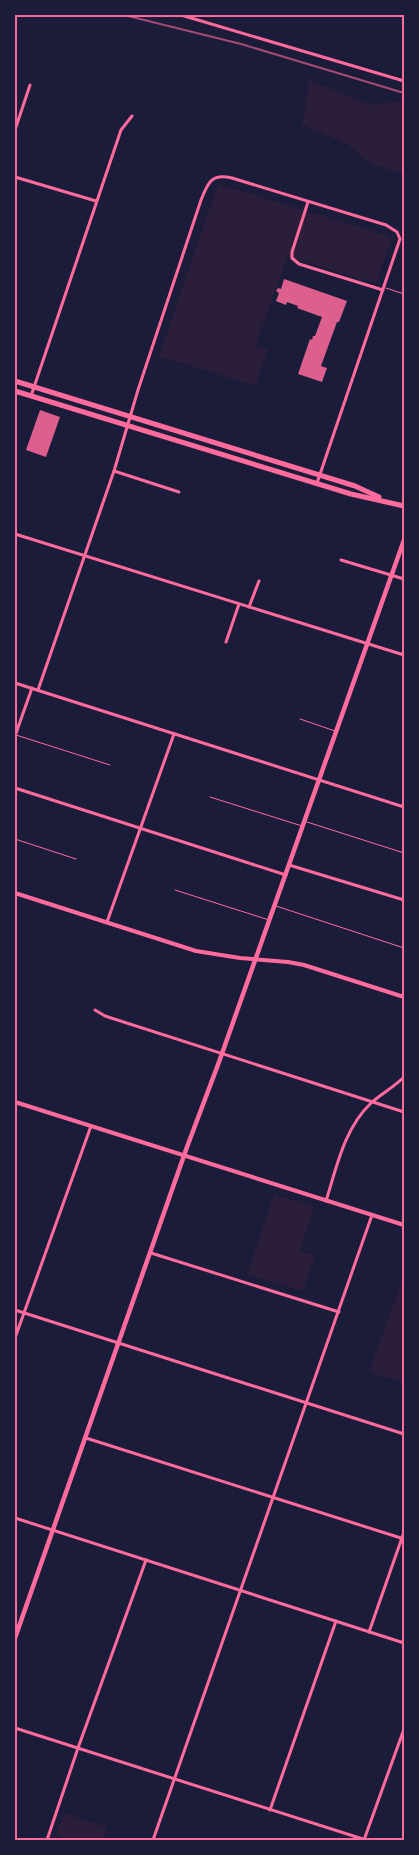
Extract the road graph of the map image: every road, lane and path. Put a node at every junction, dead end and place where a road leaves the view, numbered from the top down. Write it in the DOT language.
graph roads {
  1 [pos="181,15"];
  2 [pos="404,81"];
  3 [pos="30,85"];
  4 [pos="132,116"];
  5 [pos="15,130"];
  6 [pos="15,177"];
  7 [pos="96,201"];
  8 [pos="308,202"];
  9 [pos="384,289"];
  10 [pos="404,294"];
  11 [pos="15,381"];
  12 [pos="34,387"];
  13 [pos="15,391"];
  14 [pos="31,396"];
  15 [pos="130,417"];
  16 [pos="128,426"];
  17 [pos="114,471"];
  18 [pos="320,475"];
  19 [pos="317,483"];
  20 [pos="179,492"];
  21 [pos="386,501"];
  22 [pos="404,506"];
  23 [pos="15,534"];
  24 [pos="404,540"];
  25 [pos="83,556"];
  26 [pos="340,560"];
  27 [pos="392,575"];
  28 [pos="404,579"];
  29 [pos="259,581"];
  30 [pos="239,604"];
  31 [pos="250,608"];
  32 [pos="226,642"];
  33 [pos="367,644"];
  34 [pos="404,655"];
  35 [pos="15,682"];
  36 [pos="32,688"];
  37 [pos="38,690"];
  38 [pos="300,719"];
  39 [pos="335,731"];
  40 [pos="174,734"];
  41 [pos="15,735"];
  42 [pos="110,765"];
  43 [pos="318,780"];
  44 [pos="15,788"];
  45 [pos="210,797"];
  46 [pos="404,807"];
  47 [pos="304,821"];
  48 [pos="302,827"];
  49 [pos="141,828"];
  50 [pos="15,839"];
  51 [pos="404,853"];
  52 [pos="76,859"];
  53 [pos="289,864"];
  54 [pos="286,875"];
  55 [pos="175,890"];
  56 [pos="15,893"];
  57 [pos="404,900"];
  58 [pos="275,906"];
  59 [pos="269,920"];
  60 [pos="107,922"];
  61 [pos="404,948"];
  62 [pos="255,960"];
  63 [pos="404,997"];
  64 [pos="95,1010"];
  65 [pos="222,1054"];
  66 [pos="404,1077"];
  67 [pos="15,1102"];
  68 [pos="372,1102"];
  69 [pos="404,1112"];
  70 [pos="91,1126"];
  71 [pos="184,1156"];
  72 [pos="326,1201"];
  73 [pos="372,1215"];
  74 [pos="404,1225"];
  75 [pos="151,1253"];
  76 [pos="15,1310"];
  77 [pos="339,1312"];
  78 [pos="24,1313"];
  79 [pos="15,1338"];
  80 [pos="119,1344"];
  81 [pos="305,1403"];
  82 [pos="404,1434"];
  83 [pos="86,1438"];
  84 [pos="274,1496"];
  85 [pos="15,1518"];
  86 [pos="53,1531"];
  87 [pos="404,1532"];
  88 [pos="403,1539"];
  89 [pos="146,1560"];
  90 [pos="240,1591"];
  91 [pos="336,1621"];
  92 [pos="369,1632"];
  93 [pos="15,1638"];
  94 [pos="404,1643"];
  95 [pos="15,1728"];
  96 [pos="404,1729"];
  97 [pos="398,1746"];
  98 [pos="78,1748"];
  99 [pos="404,1748"];
  100 [pos="174,1779"];
  101 [pos="270,1810"];
  102 [pos="47,1840"];
  103 [pos="153,1840"];
  104 [pos="365,1840"];
  1 -- 2 [label="street"];
  3 -- 5 [label="street"];
  4 -- 7 [label="street"];
  6 -- 7 [label="street"];
  7 -- 12 [label="street"];
  8 -- 9 [label="street"];
  8 -- 9 [label="street"];
  8 -- 15 [label="street"];
  9 -- 10 [label="lane"];
  9 -- 18 [label="street"];
  11 -- 12 [label="main road"];
  12 -- 14 [label="street"];
  12 -- 15 [label="main road"];
  13 -- 14 [label="main road"];
  14 -- 16 [label="main road"];
  15 -- 16 [label="street"];
  15 -- 18 [label="main road"];
  16 -- 17 [label="street"];
  16 -- 19 [label="main road"];
  17 -- 20 [label="street"];
  17 -- 25 [label="street"];
  18 -- 19 [label="street"];
  18 -- 21 [label="main road"];
  19 -- 21 [label="main road"];
  21 -- 22 [label="main road"];
  23 -- 25 [label="street"];
  24 -- 27 [label="main road"];
  25 -- 30 [label="street"];
  25 -- 37 [label="street"];
  26 -- 27 [label="street"];
  27 -- 28 [label="street"];
  27 -- 33 [label="main road"];
  29 -- 31 [label="street"];
  30 -- 31 [label="street"];
  30 -- 32 [label="street"];
  31 -- 33 [label="street"];
  33 -- 34 [label="street"];
  33 -- 39 [label="main road"];
  35 -- 36 [label="street"];
  36 -- 37 [label="street"];
  36 -- 41 [label="street"];
  37 -- 40 [label="street"];
  38 -- 39 [label="lane"];
  39 -- 43 [label="main road"];
  40 -- 43 [label="street"];
  40 -- 49 [label="street"];
  41 -- 42 [label="lane"];
  43 -- 46 [label="street"];
  43 -- 47 [label="main road"];
  44 -- 49 [label="street"];
  45 -- 48 [label="lane"];
  47 -- 48 [label="main road"];
  47 -- 51 [label="lane"];
  48 -- 53 [label="main road"];
  49 -- 54 [label="street"];
  49 -- 60 [label="street"];
  50 -- 52 [label="lane"];
  53 -- 54 [label="main road"];
  53 -- 57 [label="street"];
  54 -- 58 [label="main road"];
  55 -- 59 [label="lane"];
  56 -- 60 [label="street"];
  58 -- 59 [label="main road"];
  58 -- 61 [label="lane"];
  59 -- 62 [label="main road"];
  60 -- 62 [label="street"];
  62 -- 63 [label="street"];
  62 -- 65 [label="main road"];
  64 -- 65 [label="street"];
  65 -- 68 [label="street"];
  65 -- 71 [label="main road"];
  66 -- 68 [label="street"];
  67 -- 70 [label="street"];
  68 -- 69 [label="street"];
  68 -- 72 [label="street"];
  70 -- 71 [label="street"];
  70 -- 78 [label="street"];
  71 -- 72 [label="street"];
  71 -- 75 [label="main road"];
  72 -- 73 [label="street"];
  73 -- 74 [label="street"];
  73 -- 77 [label="street"];
  75 -- 77 [label="street"];
  75 -- 80 [label="main road"];
  76 -- 78 [label="street"];
  77 -- 81 [label="street"];
  78 -- 79 [label="street"];
  78 -- 80 [label="street"];
  80 -- 81 [label="street"];
  80 -- 83 [label="main road"];
  81 -- 82 [label="street"];
  81 -- 84 [label="street"];
  83 -- 84 [label="street"];
  83 -- 86 [label="main road"];
  84 -- 88 [label="street"];
  84 -- 90 [label="street"];
  85 -- 86 [label="street"];
  86 -- 89 [label="street"];
  86 -- 93 [label="main road"];
  87 -- 88 [label="street"];
  88 -- 92 [label="street"];
  89 -- 90 [label="street"];
  89 -- 98 [label="street"];
  90 -- 91 [label="street"];
  90 -- 100 [label="street"];
  91 -- 92 [label="street"];
  91 -- 101 [label="street"];
  92 -- 94 [label="street"];
  95 -- 98 [label="street"];
  96 -- 97 [label="street"];
  97 -- 99 [label="street"];
  97 -- 104 [label="street"];
  98 -- 100 [label="street"];
  98 -- 102 [label="street"];
  100 -- 101 [label="street"];
  100 -- 103 [label="street"];
  101 -- 104 [label="street"];
}
